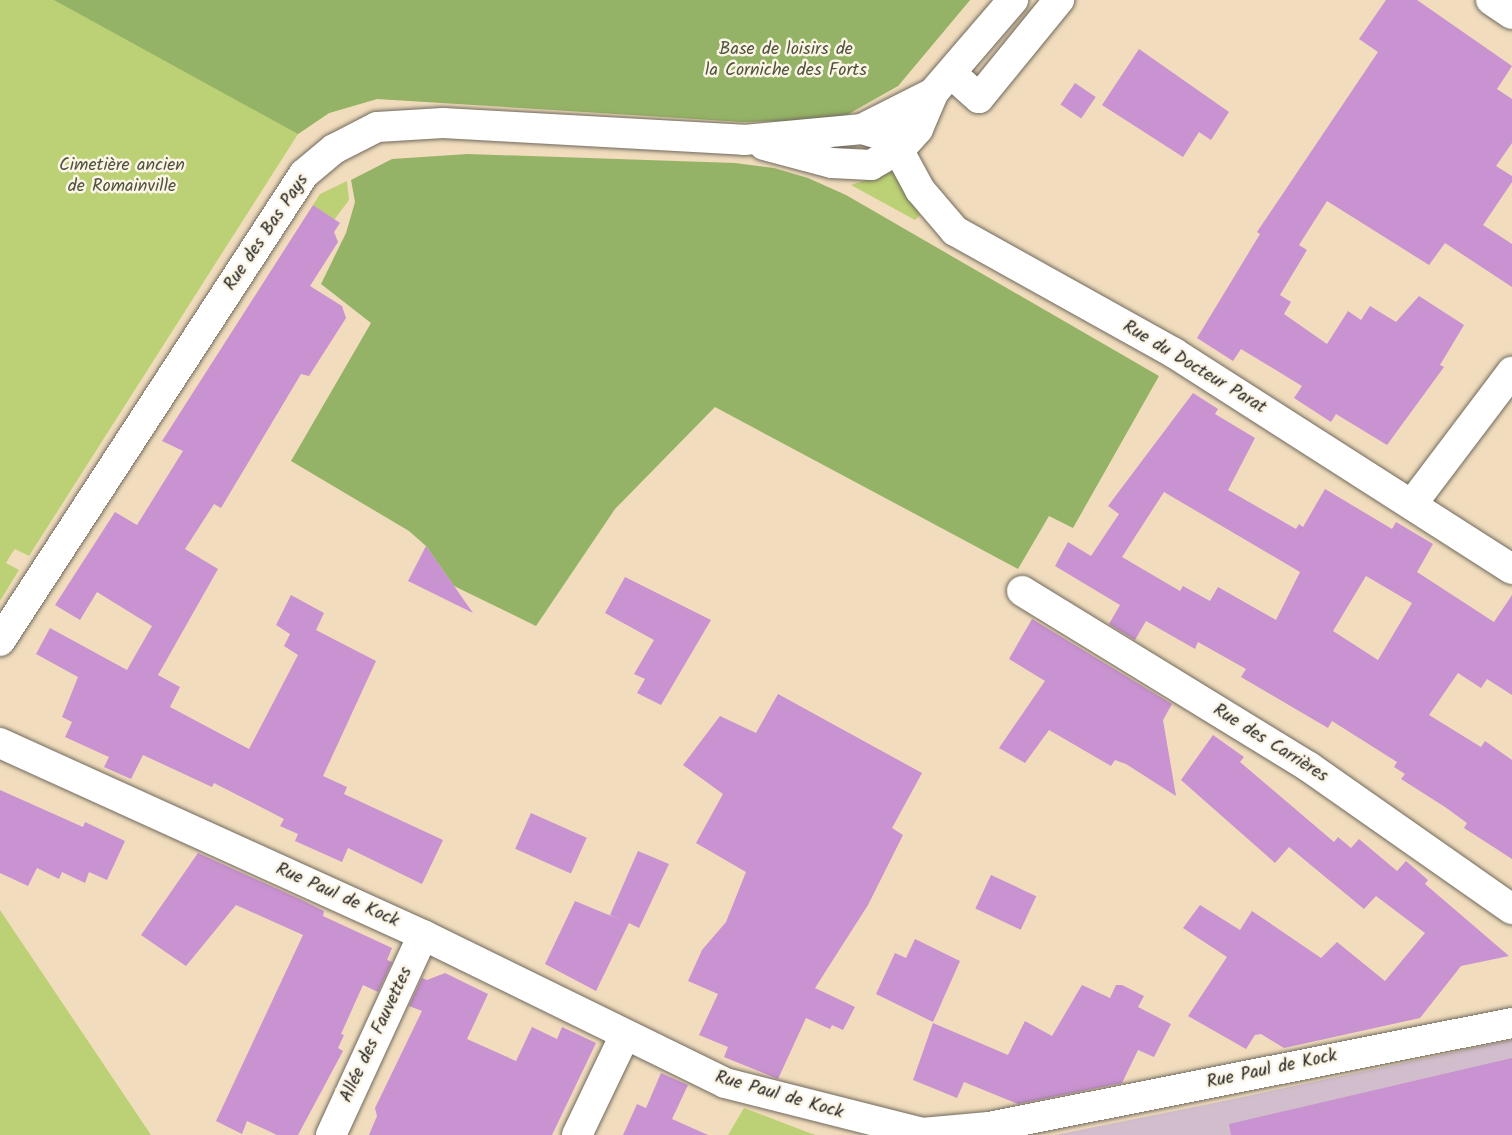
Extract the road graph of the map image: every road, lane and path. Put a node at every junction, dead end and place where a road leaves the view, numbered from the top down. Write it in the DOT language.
graph roads {
  1 [pos="1013,0"];
  2 [pos="1059,0"];
  3 [pos="1491,0"];
  4 [pos="1512,14"];
  5 [pos="943,84"];
  6 [pos="862,129"];
  7 [pos="744,140"];
  8 [pos="901,148"];
  9 [pos="1512,372"];
  10 [pos="1412,504"];
  11 [pos="1512,570"];
  12 [pos="1022,591"];
  13 [pos="0,641"];
  14 [pos="0,743"];
  15 [pos="1512,909"];
  16 [pos="423,935"];
  17 [pos="1512,1023"];
  18 [pos="625,1035"];
  19 [pos="922,1134"];
  20 [pos="331,1135"];
  21 [pos="577,1135"];
  1 -- 5 [label="street"];
  2 -- 5 [label="street"];
  3 -- 4 [label="street"];
  5 -- 6 [label="street"];
  5 -- 8 [label="street"];
  6 -- 7 [label="street, Rue des Bas Pays"];
  6 -- 8 [label="street, Rue des Bas Pays"];
  7 -- 8 [label="street, Rue des Bas Pays"];
  7 -- 13 [label="street, Rue des Bas Pays"];
  8 -- 10 [label="street, Rue du Docteur Parat"];
  9 -- 10 [label="street"];
  10 -- 11 [label="street, Rue du Docteur Parat"];
  12 -- 15 [label="street, Rue des Carrières"];
  14 -- 16 [label="street, Rue Paul de Kock"];
  16 -- 18 [label="street, Rue Paul de Kock"];
  16 -- 20 [label="street, Allée des Fauvettes"];
  17 -- 19 [label="street, Rue Paul de Kock"];
  18 -- 19 [label="street, Rue Paul de Kock"];
  18 -- 21 [label="street"];
}
